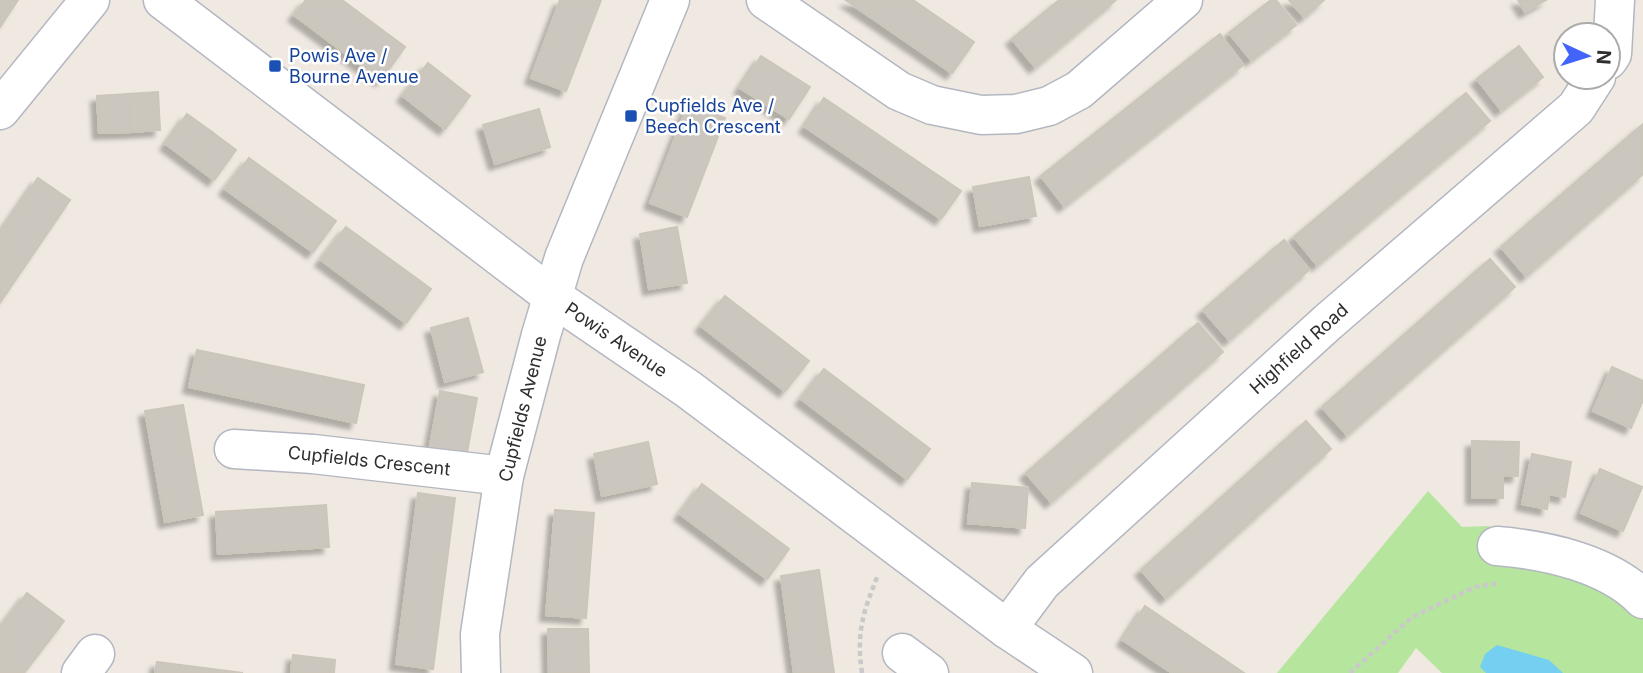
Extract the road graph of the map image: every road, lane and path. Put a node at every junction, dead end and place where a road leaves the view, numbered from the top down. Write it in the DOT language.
graph roads {
  1 [pos="90,0"];
  2 [pos="163,0"];
  3 [pos="670,0"];
  4 [pos="766,0"];
  5 [pos="1183,0"];
  6 [pos="1615,0"];
  7 [pos="1614,21"];
  8 [pos="1588,91"];
  9 [pos="0,110"];
  10 [pos="553,297"];
  11 [pos="234,449"];
  12 [pos="504,476"];
  13 [pos="892,542"];
  14 [pos="1497,546"];
  15 [pos="1500,583"];
  16 [pos="1639,595"];
  17 [pos="1007,629"];
  18 [pos="1054,668"];
  19 [pos="481,673"];
  20 [pos="862,673"];
  21 [pos="1350,673"];
  1 -- 9 [label="street"];
  2 -- 10 [label="street, Powis Avenue"];
  3 -- 10 [label="street, Cupfields Avenue"];
  4 -- 5 [label="street"];
  6 -- 7 [label="street"];
  8 -- 17 [label="street, Highfield Road"];
  10 -- 12 [label="street, Cupfields Avenue"];
  10 -- 13 [label="street, Powis Avenue"];
  11 -- 12 [label="street, Cupfields Crescent"];
  12 -- 19 [label="street, Cupfields Avenue"];
  13 -- 17 [label="street, Powis Avenue"];
  13 -- 20 [label="path"];
  14 -- 16 [label="street"];
  15 -- 21 [label="path"];
  17 -- 18 [label="street, Powis Avenue"];
}
